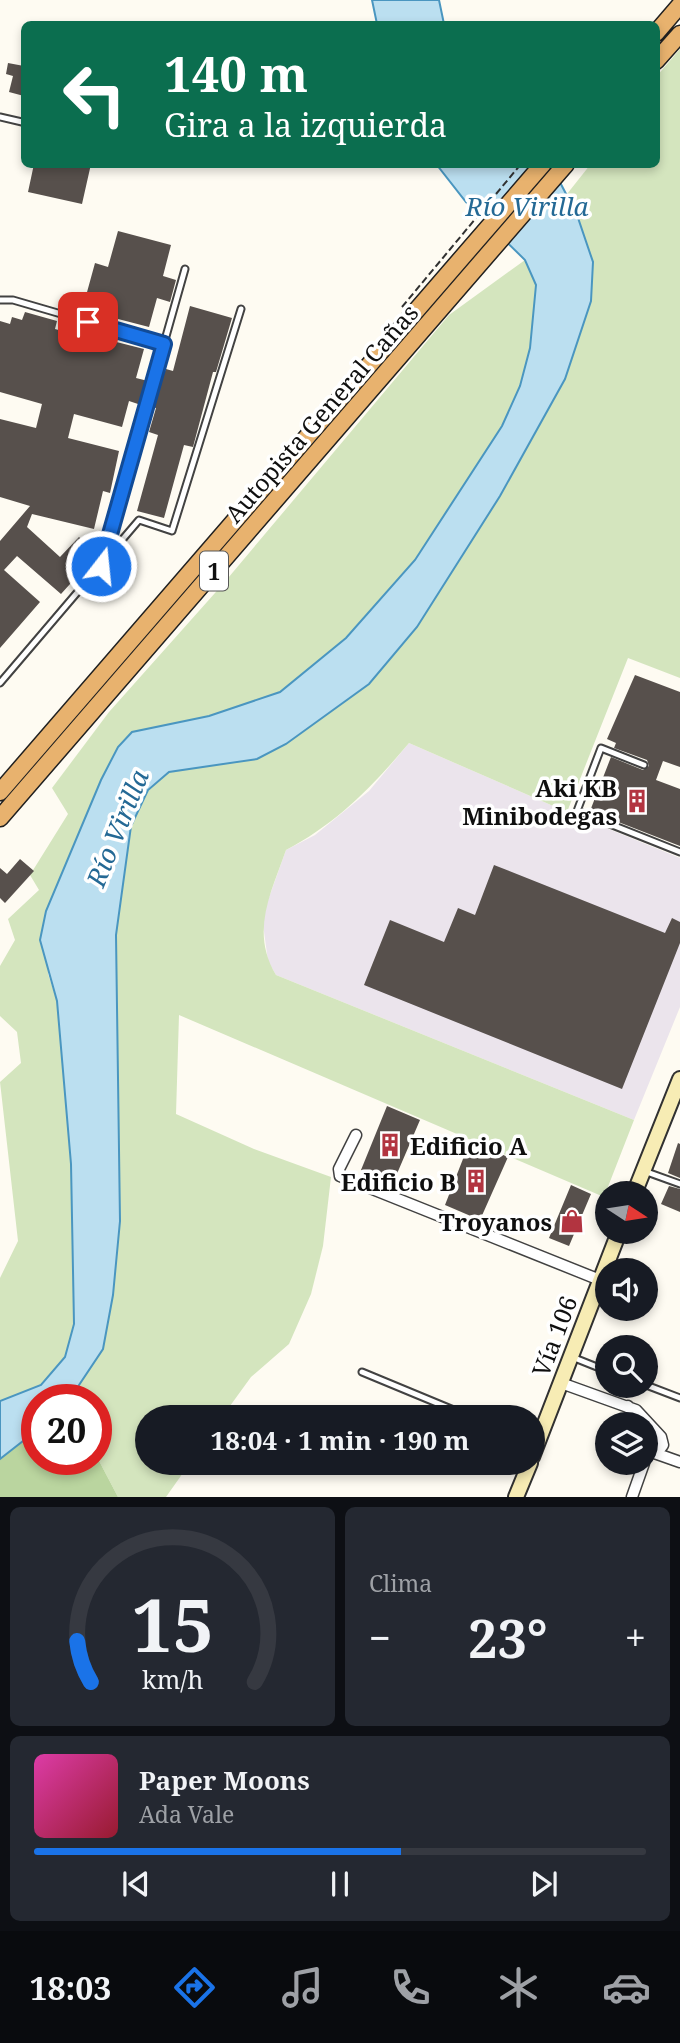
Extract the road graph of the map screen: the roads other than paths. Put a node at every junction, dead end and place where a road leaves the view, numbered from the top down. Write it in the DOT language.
graph roads {
  1 [pos="680,5"];
  2 [pos="660,28"];
  3 [pos="680,34"];
  4 [pos="660,56"];
  5 [pos="0,117"];
  6 [pos="21,122"];
  7 [pos="539,168"];
  8 [pos="563,168"];
  9 [pos="185,269"];
  10 [pos="0,300"];
  11 [pos="241,309"];
  12 [pos="164,344"];
  13 [pos="101,566"];
  14 [pos="0,683"];
  15 [pos="644,765"];
  16 [pos="0,792"];
  17 [pos="0,818"];
  18 [pos="680,852"];
  19 [pos="680,1079"];
  20 [pos="356,1135"];
  21 [pos="644,1171"];
  22 [pos="640,1181"];
  23 [pos="680,1184"];
  24 [pos="595,1278"];
  25 [pos="595,1294"];
  26 [pos="572,1357"];
  27 [pos="595,1366"];
  28 [pos="362,1372"];
  29 [pos="561,1383"];
  30 [pos="658,1390"];
  31 [pos="680,1398"];
  32 [pos="442,1405"];
  33 [pos="628,1406"];
  34 [pos="631,1412"];
  35 [pos="637,1412"];
  36 [pos="545,1421"];
  37 [pos="658,1434"];
  38 [pos="658,1448"];
  39 [pos="658,1457"];
  40 [pos="680,1462"];
  41 [pos="525,1475"];
  42 [pos="640,1475"];
  43 [pos="516,1497"];
  44 [pos="632,1497"];
  1 -- 2 [label="highway"];
  3 -- 4 [label="highway"];
  5 -- 6 [label="lane"];
  7 -- 16 [label="highway, Autopista General Cañas / 1"];
  8 -- 17 [label="highway, Autopista General Cañas / 1"];
  9 -- 12 [label="lane"];
  10 -- 12 [label="lane"];
  11 -- 13 [label="lane"];
  12 -- 13 [label="lane"];
  13 -- 14 [label="lane"];
  15 -- 18 [label="lane"];
  19 -- 21 [label="main road"];
  20 -- 24 [label="street"];
  21 -- 22 [label="main road"];
  21 -- 23 [label="lane"];
  25 -- 26 [label="main road, Vía 106"];
  26 -- 27 [label="lane"];
  26 -- 29 [label="main road, Vía 106"];
  28 -- 32 [label="lane"];
  29 -- 33 [label="street"];
  29 -- 36 [label="main road, Vía 106"];
  30 -- 31 [label="lane"];
  33 -- 34 [label="street"];
  33 -- 35 [label="street"];
  37 -- 38 [label="street"];
  39 -- 40 [label="street"];
  41 -- 43 [label="main road"];
  42 -- 44 [label="street"];
}
